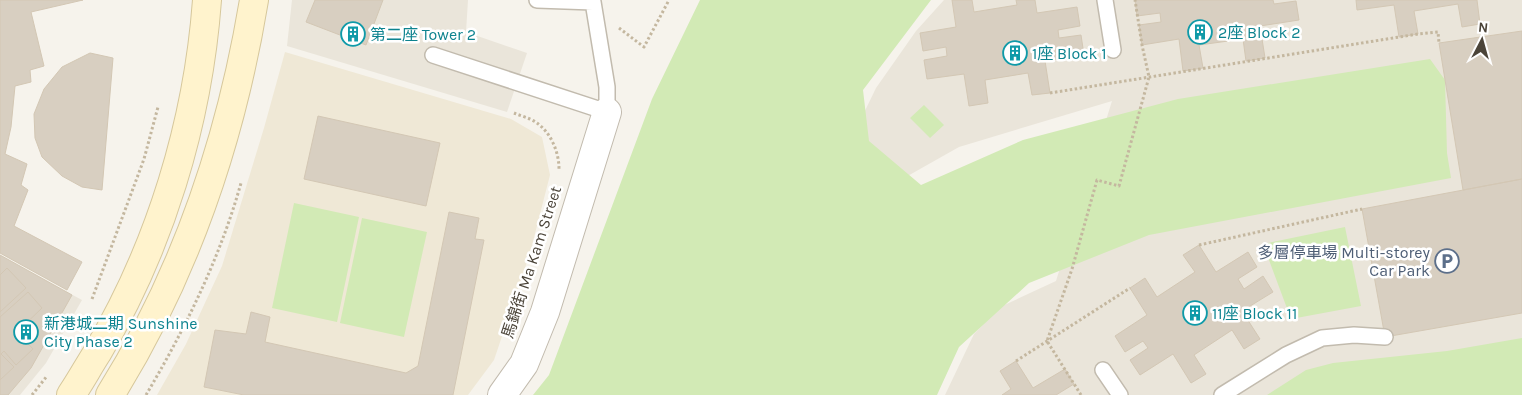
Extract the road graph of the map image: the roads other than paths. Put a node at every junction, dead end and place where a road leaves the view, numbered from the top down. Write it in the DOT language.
graph roads {
  1 [pos="206,0"];
  2 [pos="254,0"];
  3 [pos="537,0"];
  4 [pos="1106,0"];
  5 [pos="1113,50"];
  6 [pos="433,54"];
  7 [pos="607,112"];
  8 [pos="1385,337"];
  9 [pos="1103,370"];
  10 [pos="71,395"];
  11 [pos="110,395"];
  12 [pos="502,395"];
  13 [pos="1120,395"];
  14 [pos="1222,395"];
  1 -- 10 [label="main road"];
  2 -- 11 [label="main road"];
  3 -- 7 [label="lane"];
  4 -- 5 [label="lane"];
  6 -- 7 [label="lane"];
  7 -- 12 [label="street, 馬錦街 Ma Kam Street"];
  8 -- 14 [label="lane"];
  9 -- 13 [label="lane"];
}
